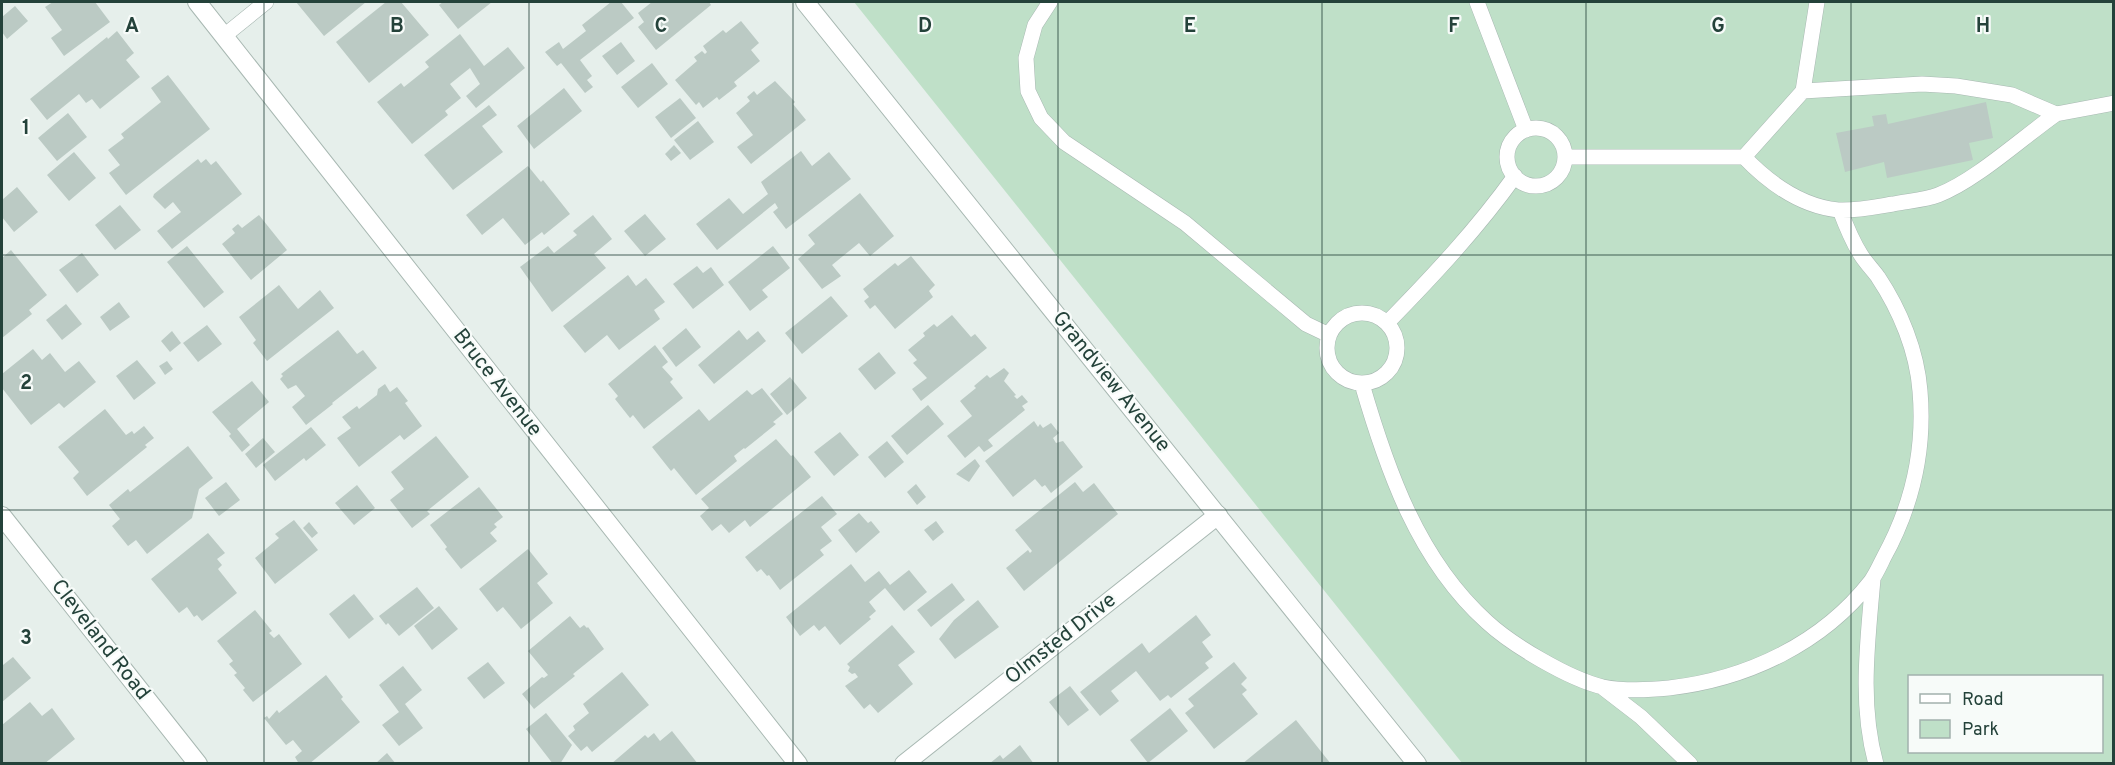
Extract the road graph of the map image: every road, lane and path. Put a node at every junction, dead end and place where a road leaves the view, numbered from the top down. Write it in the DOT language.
graph roads {
  1 [pos="197,2"];
  2 [pos="266,2"];
  3 [pos="805,2"];
  4 [pos="1050,2"];
  5 [pos="1477,2"];
  6 [pos="1817,2"];
  7 [pos="224,36"];
  8 [pos="1803,91"];
  9 [pos="2114,103"];
  10 [pos="2056,114"];
  11 [pos="1526,130"];
  12 [pos="1565,157"];
  13 [pos="1744,157"];
  14 [pos="1515,176"];
  15 [pos="1840,210"];
  16 [pos="1387,323"];
  17 [pos="1329,335"];
  18 [pos="1362,384"];
  19 [pos="1218,514"];
  20 [pos="2,516"];
  21 [pos="1873,579"];
  22 [pos="1602,687"];
  23 [pos="198,764"];
  24 [pos="798,764"];
  25 [pos="904,764"];
  26 [pos="1417,764"];
  27 [pos="1690,764"];
  28 [pos="1875,764"];
  1 -- 7 [label="street, Bruce Avenue"];
  2 -- 7 [label="lane"];
  3 -- 19 [label="street, Grandview Avenue"];
  4 -- 17 [label="lane"];
  5 -- 11 [label="lane"];
  6 -- 8 [label="lane"];
  7 -- 24 [label="street, Bruce Avenue"];
  8 -- 10 [label="lane"];
  8 -- 13 [label="lane"];
  9 -- 10 [label="lane"];
  10 -- 15 [label="lane"];
  11 -- 12 [label="lane"];
  11 -- 14 [label="lane"];
  12 -- 13 [label="lane"];
  12 -- 14 [label="lane"];
  13 -- 15 [label="lane"];
  14 -- 16 [label="lane"];
  15 -- 21 [label="lane"];
  16 -- 17 [label="lane"];
  16 -- 18 [label="lane"];
  17 -- 18 [label="lane"];
  18 -- 22 [label="lane"];
  19 -- 25 [label="street, Olmsted Drive"];
  19 -- 26 [label="street, Grandview Avenue"];
  20 -- 23 [label="street, Cleveland Road"];
  21 -- 22 [label="lane"];
  21 -- 28 [label="lane"];
  22 -- 27 [label="lane"];
}
